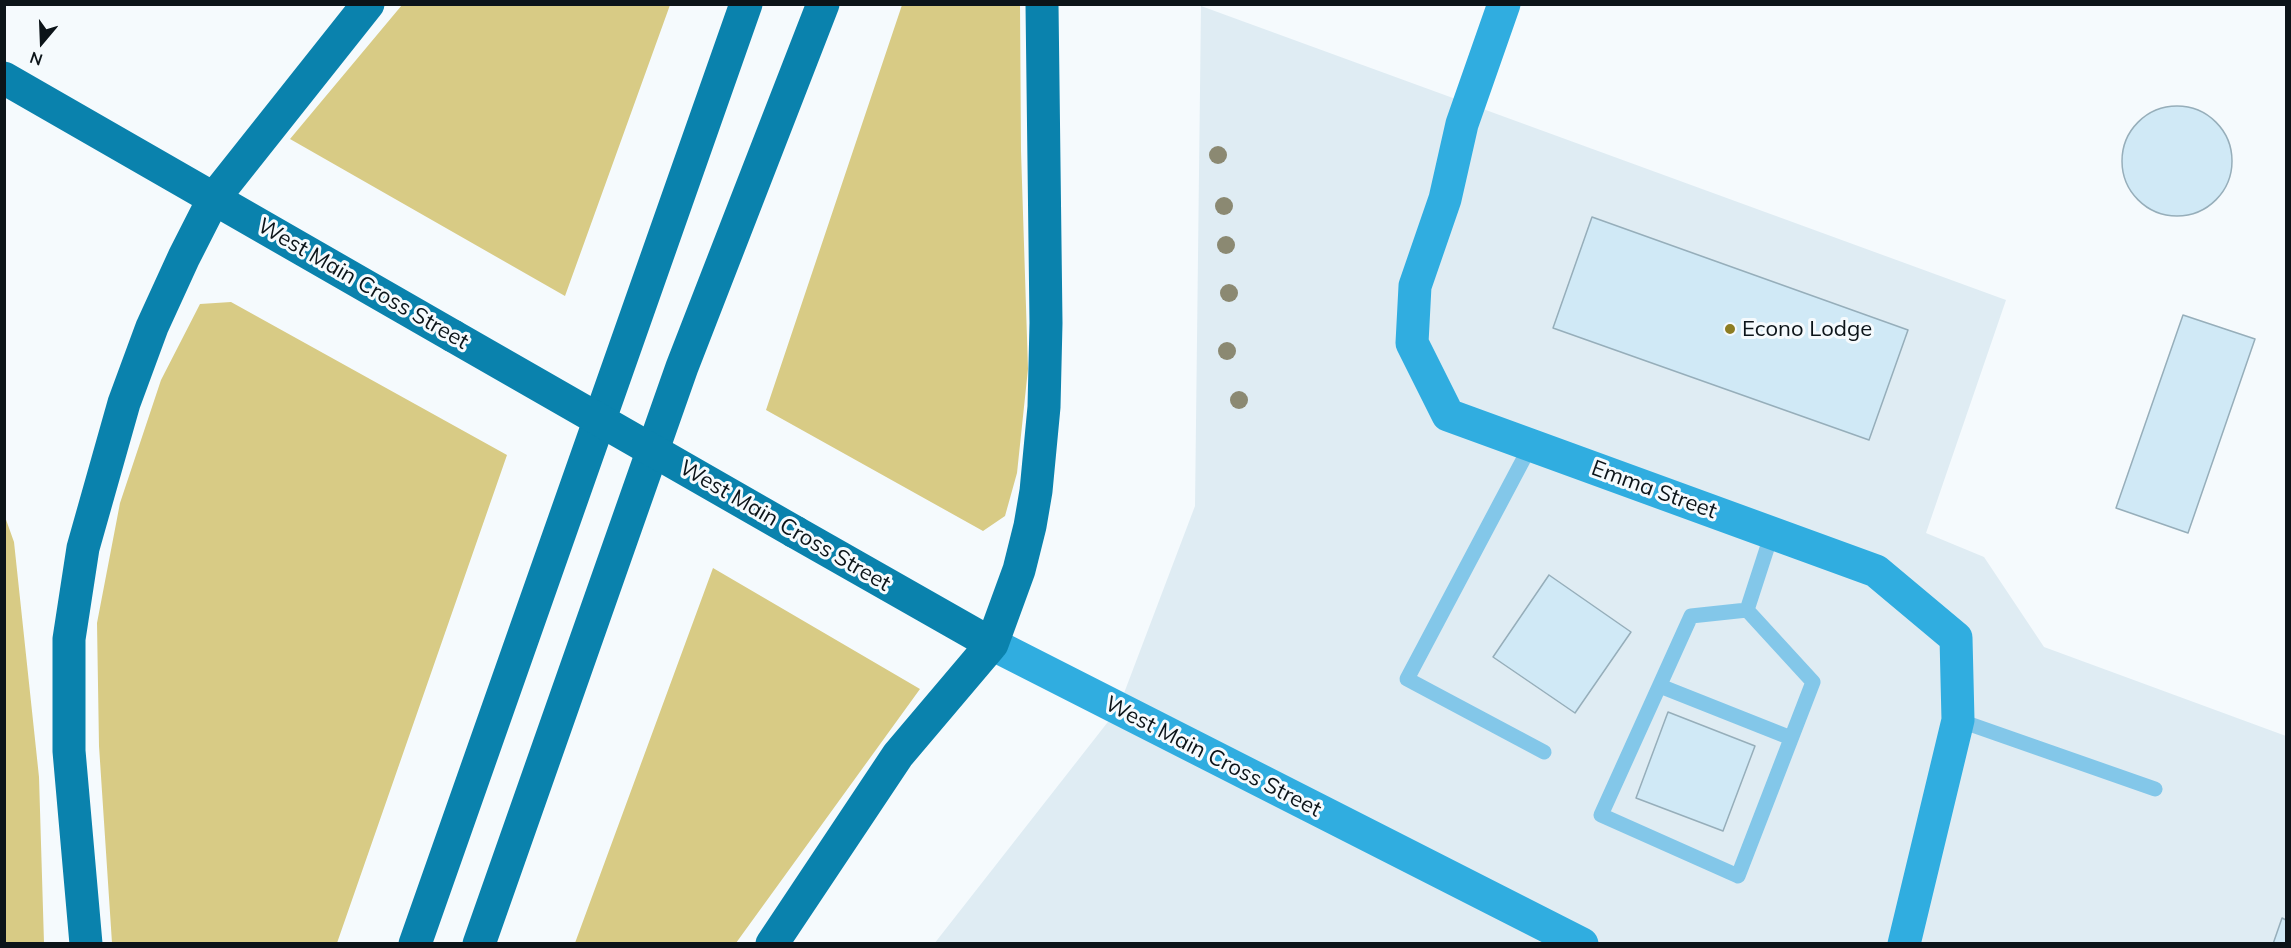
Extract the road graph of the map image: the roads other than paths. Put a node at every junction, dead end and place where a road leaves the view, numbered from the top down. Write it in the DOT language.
graph roads {
  1 [pos="368,4"];
  2 [pos="746,4"];
  3 [pos="823,4"];
  4 [pos="1042,4"];
  5 [pos="1504,4"];
  6 [pos="4,78"];
  7 [pos="214,198"];
  8 [pos="1531,445"];
  9 [pos="1772,533"];
  10 [pos="1747,610"];
  11 [pos="992,644"];
  12 [pos="1660,686"];
  13 [pos="1958,720"];
  14 [pos="1791,738"];
  15 [pos="1544,752"];
  16 [pos="2155,789"];
  17 [pos="86,944"];
  18 [pos="415,944"];
  19 [pos="479,944"];
  20 [pos="772,944"];
  21 [pos="1582,944"];
  22 [pos="1904,944"];
  1 -- 7 [label="highway"];
  2 -- 18 [label="highway"];
  3 -- 19 [label="highway"];
  4 -- 11 [label="highway"];
  5 -- 8 [label="street, Emma Street"];
  6 -- 7 [label="highway, West Main Cross Street"];
  7 -- 11 [label="highway, West Main Cross Street, bridge"];
  7 -- 17 [label="highway"];
  8 -- 9 [label="street, Emma Street"];
  8 -- 15 [label="lane"];
  9 -- 10 [label="lane"];
  9 -- 13 [label="street, Emma Street"];
  10 -- 12 [label="lane"];
  10 -- 14 [label="lane"];
  11 -- 20 [label="highway"];
  11 -- 21 [label="street, West Main Cross Street"];
  12 -- 14 [label="lane"];
  12 -- 14 [label="lane"];
  13 -- 16 [label="lane"];
  13 -- 22 [label="street, Emma Street"];
}
